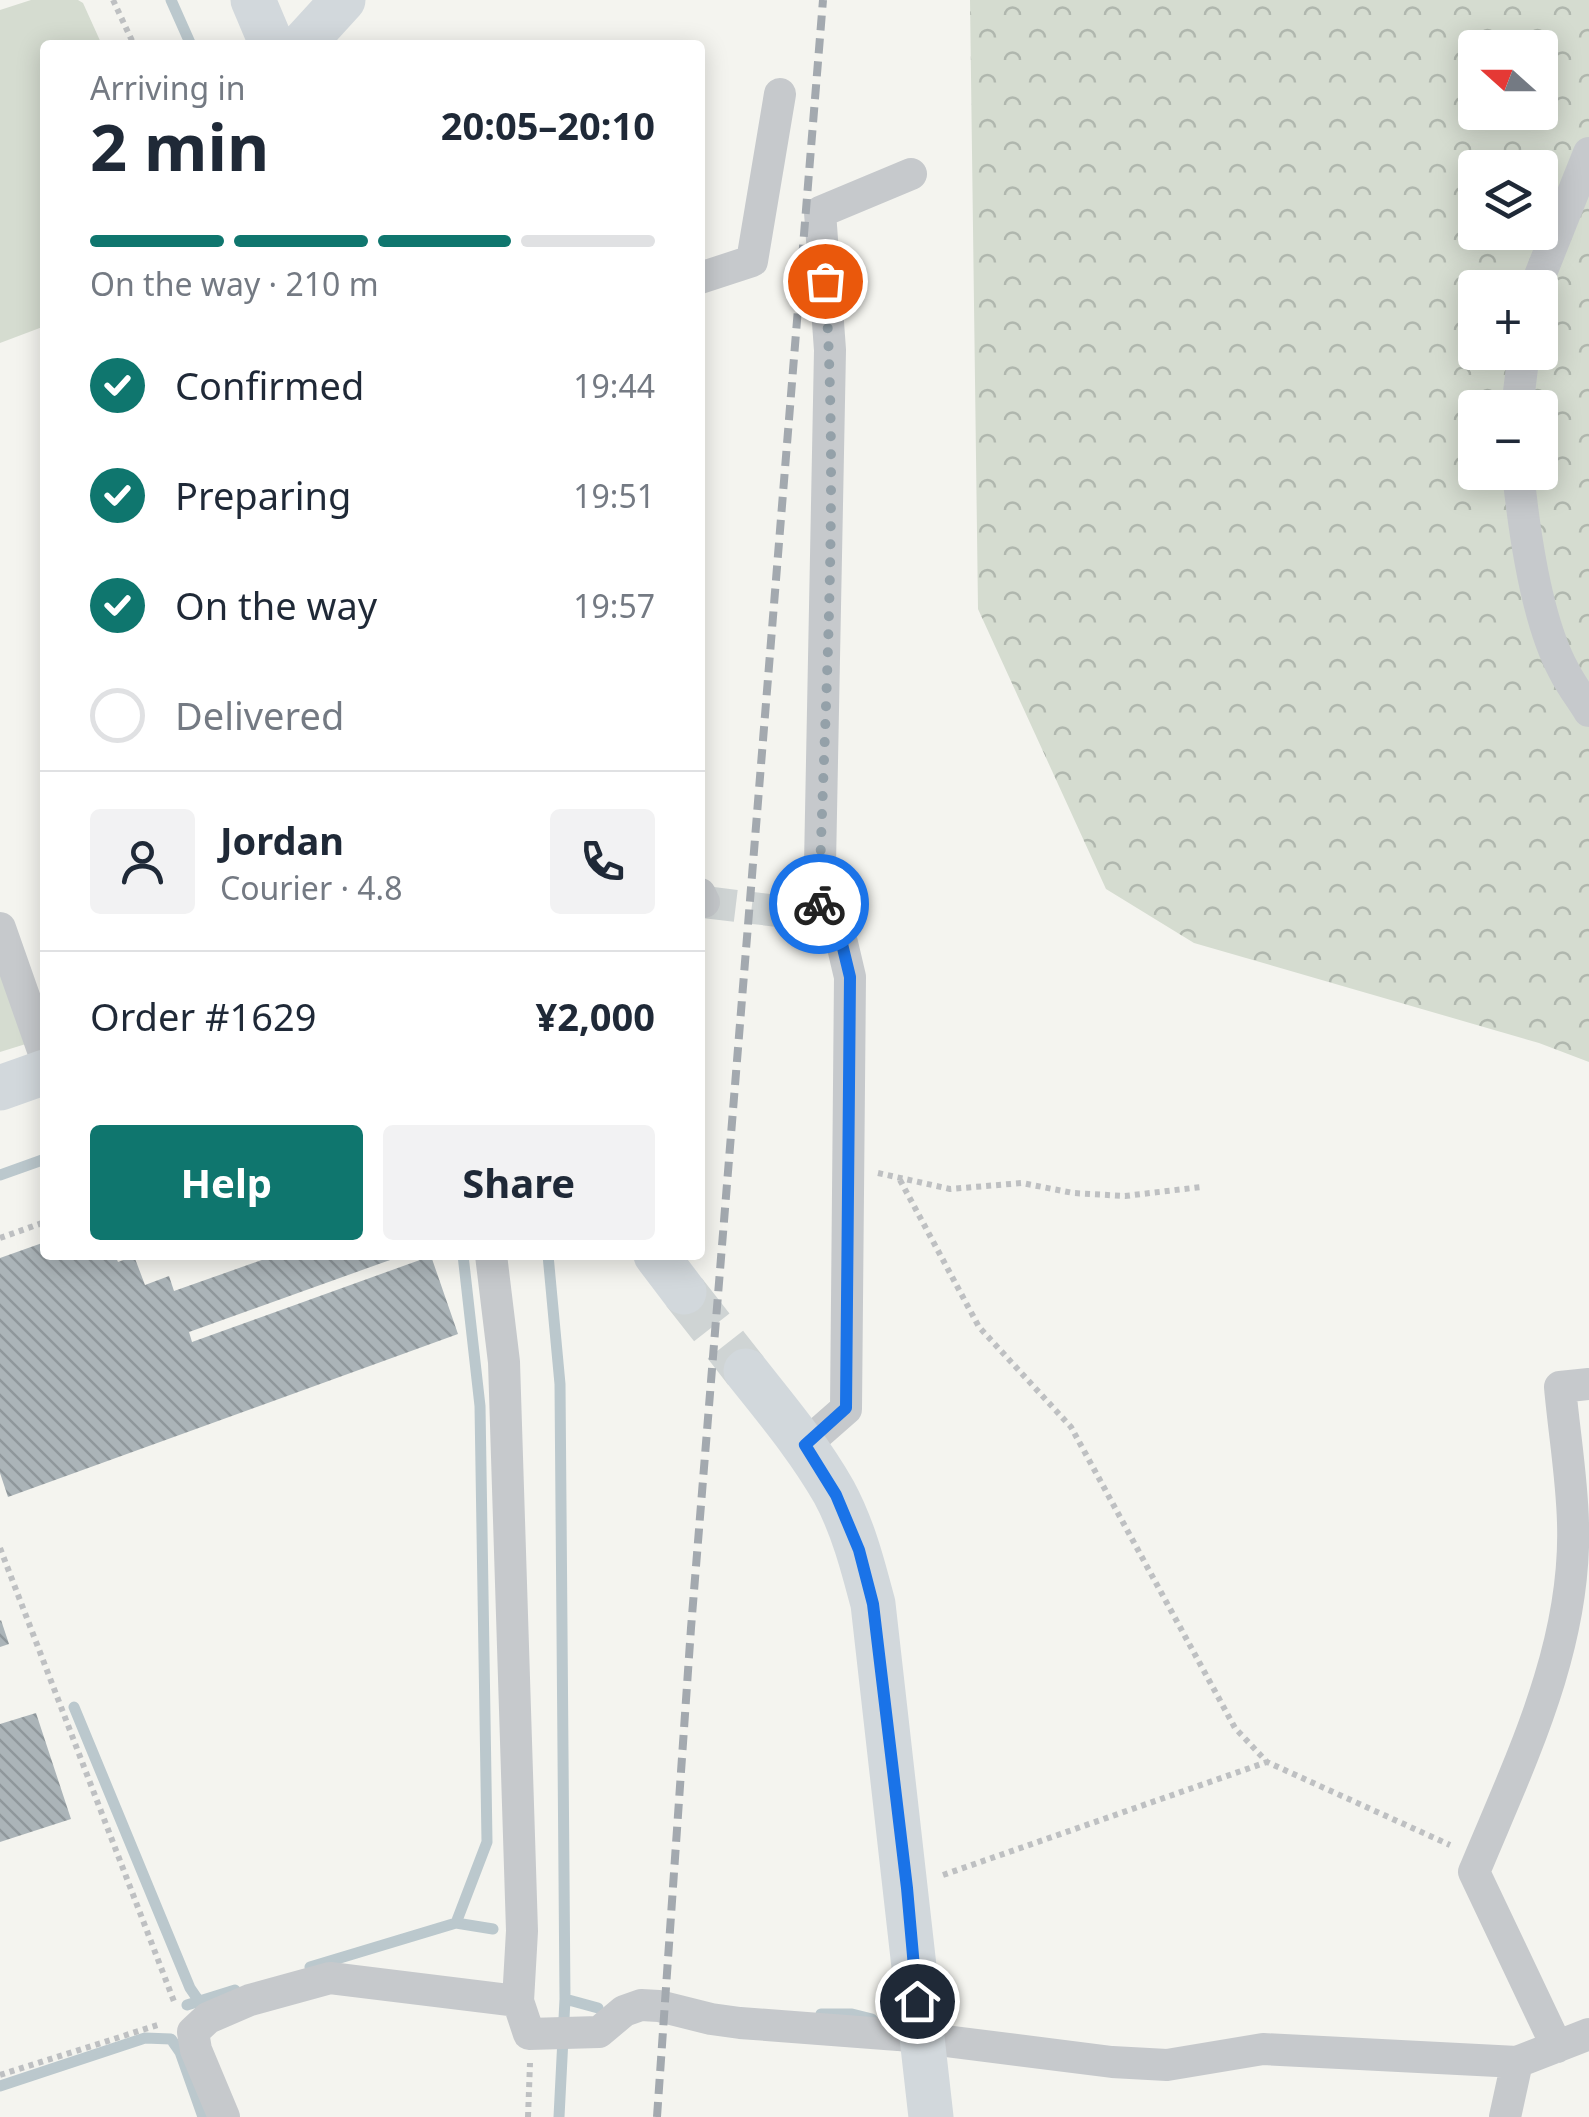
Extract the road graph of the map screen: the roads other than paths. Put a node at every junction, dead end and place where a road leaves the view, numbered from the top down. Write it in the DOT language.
graph roads {
  1 [pos="252,0"];
  2 [pos="343,0"];
  3 [pos="270,40"];
  4 [pos="307,40"];
  5 [pos="780,94"];
  6 [pos="1589,153"];
  7 [pos="912,174"];
  8 [pos="1542,270"];
  9 [pos="705,276"];
  10 [pos="1520,490"];
  11 [pos="1589,711"];
  12 [pos="0,928"];
  13 [pos="40,1042"];
  14 [pos="40,1074"];
  15 [pos="0,1088"];
  16 [pos="492,1260"];
  17 [pos="660,1260"];
  18 [pos="684,1292"];
  19 [pos="746,1370"];
  20 [pos="1589,1384"];
  21 [pos="805,1445"];
  22 [pos="518,2001"];
  23 [pos="1589,2034"];
  24 [pos="920,2038"];
  25 [pos="1556,2047"];
  26 [pos="1518,2062"];
  27 [pos="224,2117"];
  28 [pos="931,2117"];
  29 [pos="1504,2117"];
  1 -- 3 [label="main road"];
  2 -- 4 [label="main road"];
  5 -- 9 [label="street"];
  6 -- 8 [label="street"];
  7 -- 21 [label="street"];
  10 -- 11 [label="street"];
  12 -- 13 [label="street"];
  14 -- 15 [label="main road"];
  16 -- 22 [label="street"];
  17 -- 18 [label="main road"];
  19 -- 21 [label="main road"];
  20 -- 25 [label="street"];
  21 -- 24 [label="main road"];
  22 -- 24 [label="street"];
  22 -- 27 [label="street"];
  23 -- 25 [label="street"];
  24 -- 26 [label="street"];
  24 -- 28 [label="main road"];
  25 -- 26 [label="street"];
  26 -- 29 [label="street"];
}
